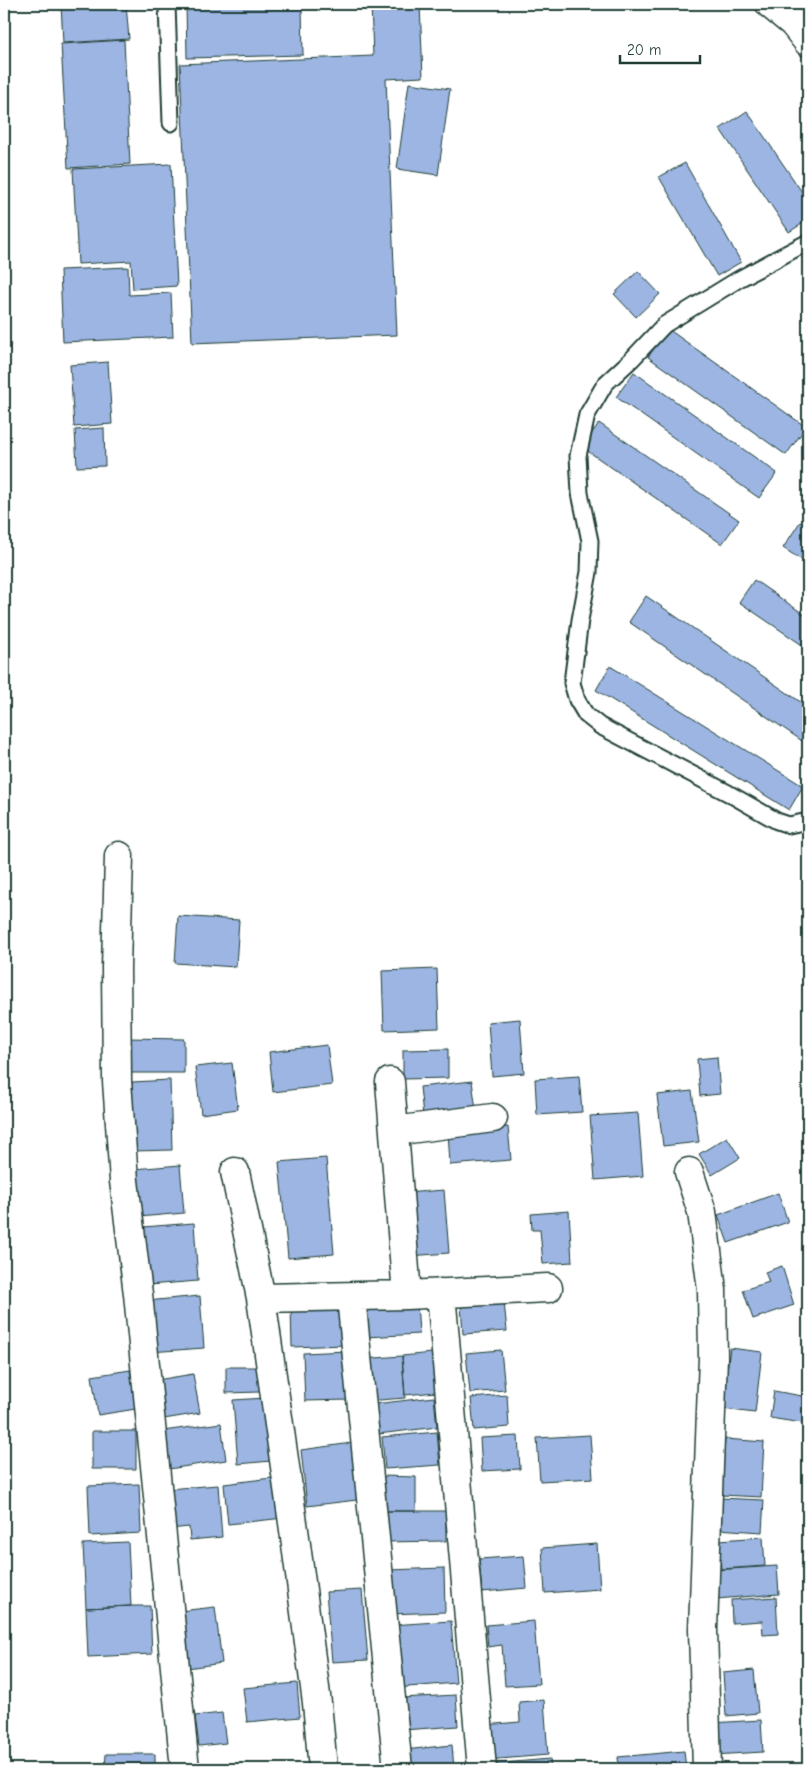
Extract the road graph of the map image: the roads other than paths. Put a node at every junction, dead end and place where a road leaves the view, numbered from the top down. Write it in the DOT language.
graph roads {
  1 [pos="167,4"];
  2 [pos="770,4"];
  3 [pos="808,42"];
  4 [pos="171,123"];
  5 [pos="808,242"];
  6 [pos="808,821"];
  7 [pos="119,856"];
  8 [pos="390,1082"];
  9 [pos="493,1118"];
  10 [pos="394,1131"];
  11 [pos="235,1172"];
  12 [pos="689,1172"];
  13 [pos="548,1288"];
  14 [pos="441,1293"];
  15 [pos="407,1295"];
  16 [pos="351,1297"];
  17 [pos="261,1298"];
  18 [pos="186,1769"];
  19 [pos="323,1769"];
  20 [pos="398,1769"];
  21 [pos="482,1769"];
  22 [pos="707,1769"];
  1 -- 4 [label="lane"];
  2 -- 3 [label="street"];
  5 -- 6 [label="lane"];
  7 -- 18 [label="street"];
  8 -- 10 [label="street"];
  9 -- 10 [label="street"];
  10 -- 15 [label="street"];
  11 -- 17 [label="street"];
  12 -- 22 [label="street"];
  13 -- 14 [label="street"];
  14 -- 15 [label="street"];
  14 -- 21 [label="street"];
  15 -- 16 [label="street"];
  16 -- 17 [label="street"];
  16 -- 20 [label="street"];
  17 -- 19 [label="street"];
}
